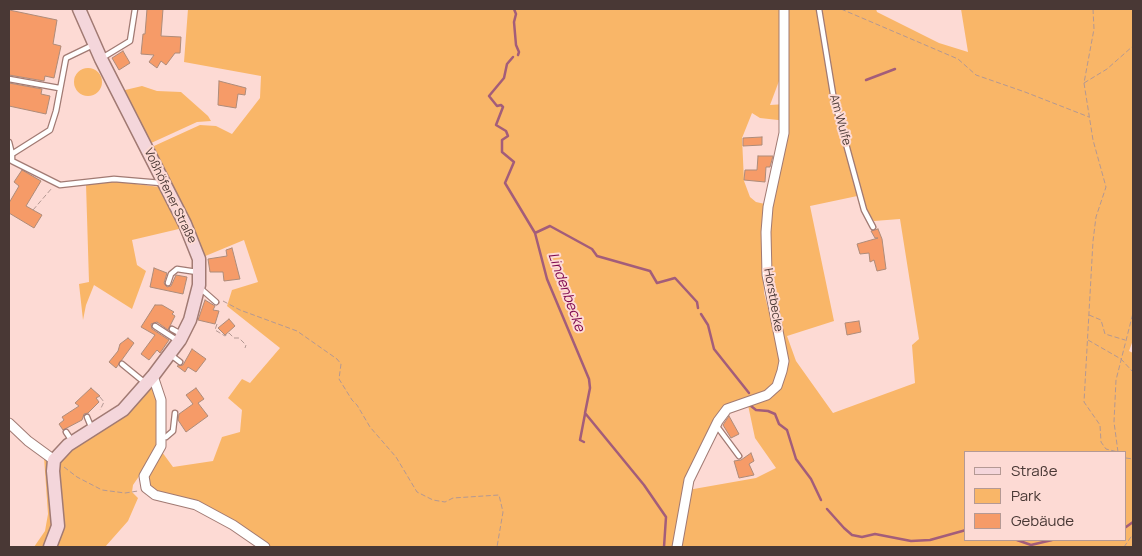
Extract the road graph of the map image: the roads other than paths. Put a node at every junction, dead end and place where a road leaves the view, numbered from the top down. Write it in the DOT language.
graph roads {
  1 [pos="79,9"];
  2 [pos="135,9"];
  3 [pos="784,9"];
  4 [pos="819,9"];
  5 [pos="95,44"];
  6 [pos="101,59"];
  7 [pos="9,79"];
  8 [pos="59,88"];
  9 [pos="9,142"];
  10 [pos="12,154"];
  11 [pos="12,161"];
  12 [pos="9,167"];
  13 [pos="165,182"];
  14 [pos="873,226"];
  15 [pos="199,272"];
  16 [pos="168,283"];
  17 [pos="203,289"];
  18 [pos="216,302"];
  19 [pos="155,326"];
  20 [pos="178,335"];
  21 [pos="169,354"];
  22 [pos="180,362"];
  23 [pos="122,364"];
  24 [pos="150,380"];
  25 [pos="175,413"];
  26 [pos="86,417"];
  27 [pos="9,423"];
  28 [pos="716,425"];
  29 [pos="92,427"];
  30 [pos="162,437"];
  31 [pos="739,456"];
  32 [pos="54,460"];
  33 [pos="50,547"];
  34 [pos="265,547"];
  35 [pos="677,547"];
  1 -- 5 [label="street, Voßhöfener Straße"];
  2 -- 6 [label="lane"];
  3 -- 28 [label="street, Horstbecke"];
  4 -- 14 [label="lane, Am Wulfe"];
  5 -- 6 [label="street, Voßhöfener Straße"];
  5 -- 8 [label="lane"];
  6 -- 13 [label="street, Voßhöfener Straße"];
  7 -- 8 [label="lane"];
  8 -- 10 [label="lane"];
  9 -- 10 [label="lane"];
  10 -- 11 [label="lane"];
  11 -- 12 [label="lane"];
  11 -- 13 [label="lane"];
  13 -- 15 [label="street, Voßhöfener Straße"];
  15 -- 16 [label="lane"];
  15 -- 17 [label="street, Voßhöfener Straße"];
  17 -- 18 [label="lane"];
  17 -- 20 [label="street, Voßhöfener Straße"];
  19 -- 20 [label="lane"];
  20 -- 21 [label="street, Voßhöfener Straße"];
  21 -- 22 [label="lane"];
  21 -- 24 [label="street, Voßhöfener Straße"];
  23 -- 24 [label="lane"];
  24 -- 29 [label="street, Voßhöfener Straße"];
  24 -- 30 [label="street"];
  25 -- 30 [label="lane"];
  26 -- 29 [label="lane"];
  27 -- 32 [label="street"];
  28 -- 31 [label="lane"];
  28 -- 35 [label="street, Horstbecke"];
  29 -- 32 [label="street, Voßhöfener Straße"];
  30 -- 34 [label="street"];
  32 -- 33 [label="street"];
}
